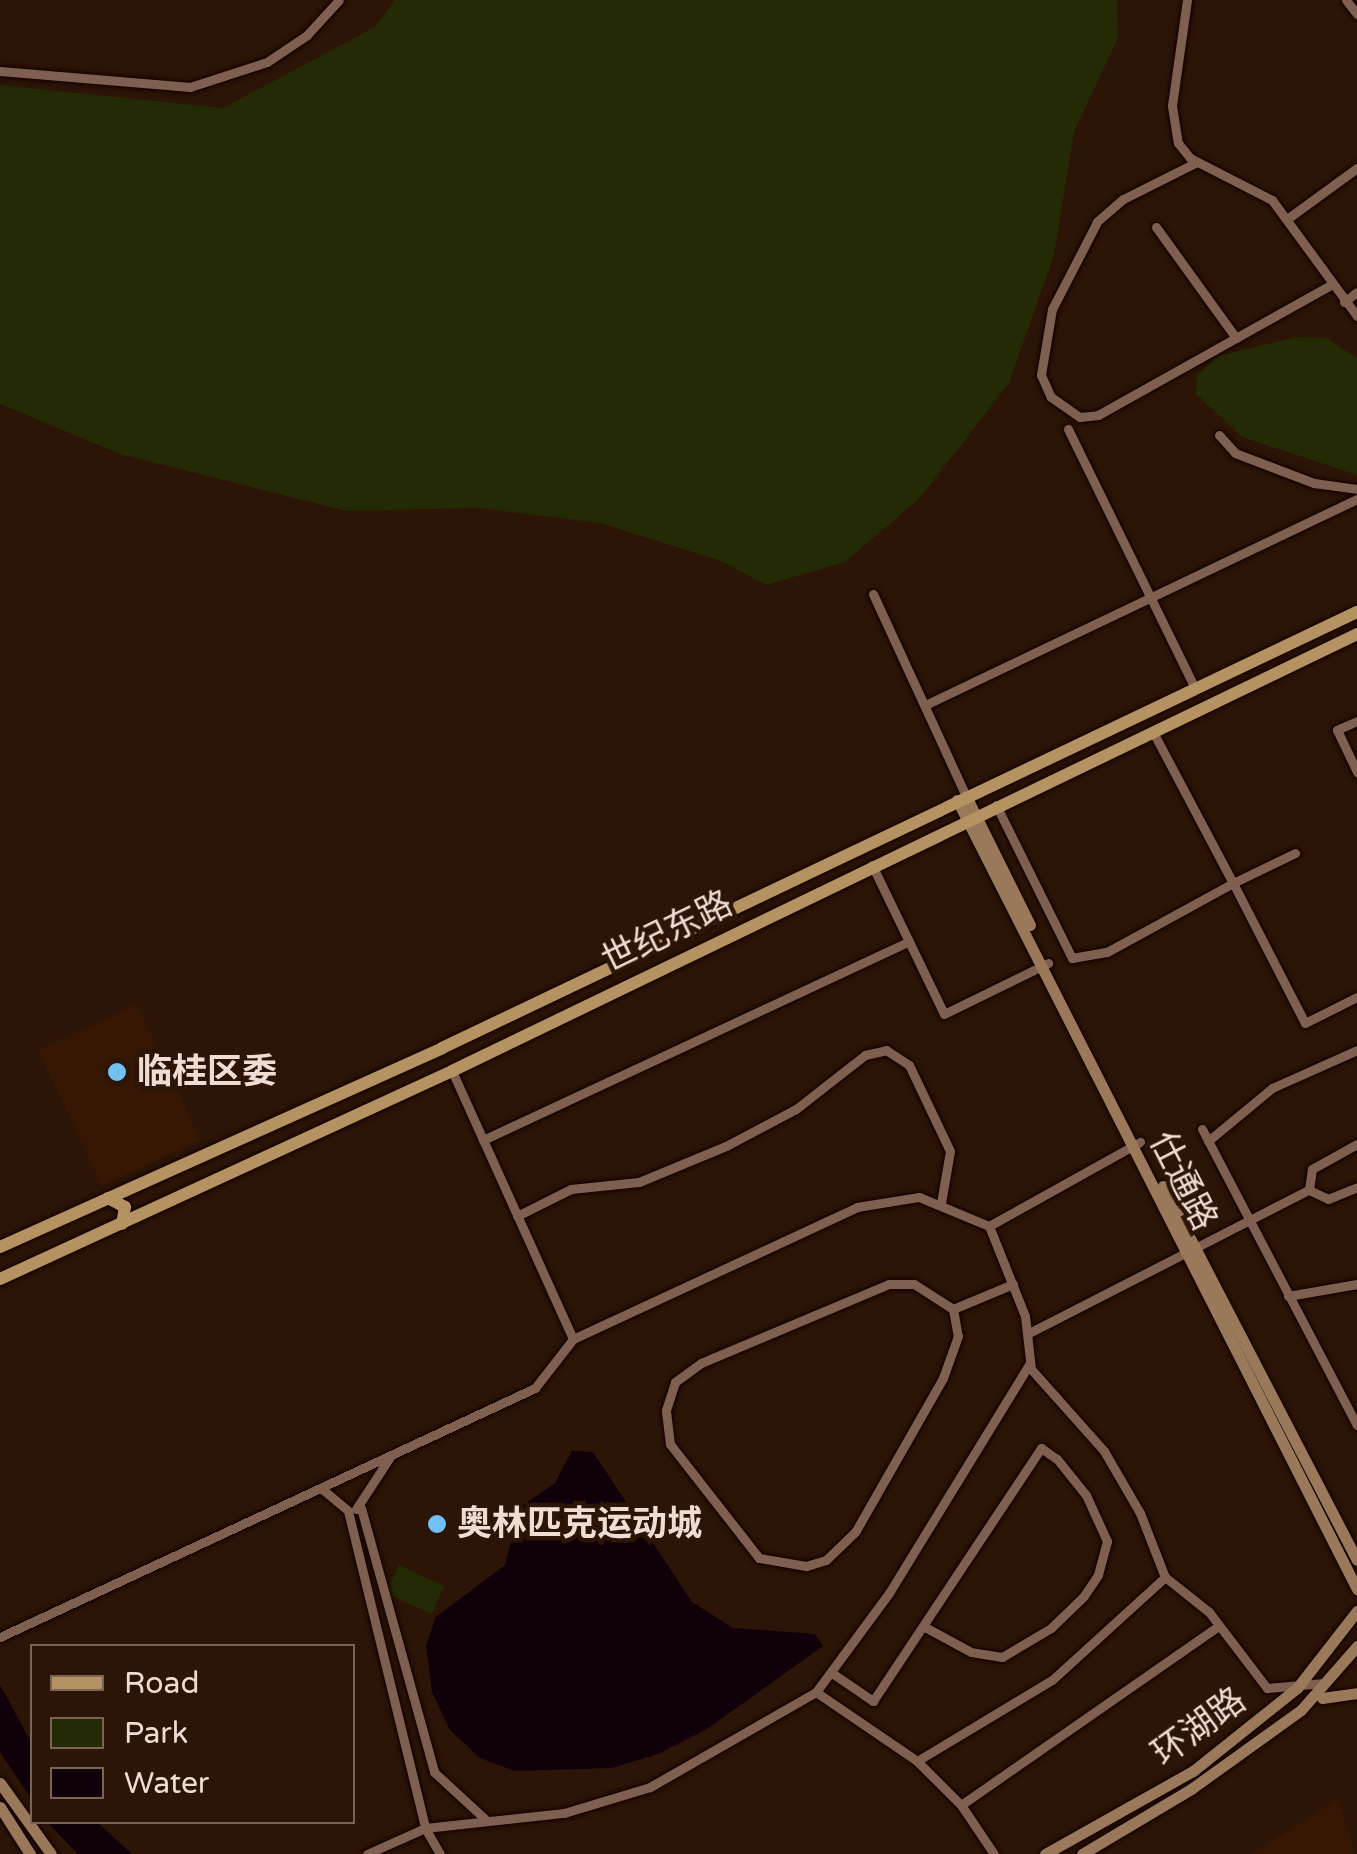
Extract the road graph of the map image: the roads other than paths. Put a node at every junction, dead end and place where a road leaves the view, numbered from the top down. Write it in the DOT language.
graph roads {
  1 [pos="339,0"];
  2 [pos="1187,0"];
  3 [pos="1346,0"];
  4 [pos="1357,14"];
  5 [pos="0,71"];
  6 [pos="1197,162"];
  7 [pos="1357,168"];
  8 [pos="1287,219"];
  9 [pos="1156,228"];
  10 [pos="1331,285"];
  11 [pos="1357,292"];
  12 [pos="1344,302"];
  13 [pos="1357,316"];
  14 [pos="1236,338"];
  15 [pos="1068,429"];
  16 [pos="1219,435"];
  17 [pos="1357,490"];
  18 [pos="1357,499"];
  19 [pos="873,594"];
  20 [pos="1150,599"];
  21 [pos="1357,612"];
  22 [pos="1357,634"];
  23 [pos="1194,686"];
  24 [pos="925,705"];
  25 [pos="1357,720"];
  26 [pos="1154,732"];
  27 [pos="1357,772"];
  28 [pos="962,798"];
  29 [pos="996,805"];
  30 [pos="971,816"];
  31 [pos="1294,853"];
  32 [pos="872,865"];
  33 [pos="1233,884"];
  34 [pos="909,941"];
  35 [pos="1045,964"];
  36 [pos="1357,996"];
  37 [pos="442,1048"];
  38 [pos="1357,1050"];
  39 [pos="452,1071"];
  40 [pos="1202,1129"];
  41 [pos="483,1140"];
  42 [pos="1208,1142"];
  43 [pos="1137,1144"];
  44 [pos="1357,1144"];
  45 [pos="192,1161"];
  46 [pos="212,1184"];
  47 [pos="1357,1187"];
  48 [pos="1309,1190"];
  49 [pos="108,1198"];
  50 [pos="941,1203"];
  51 [pos="517,1216"];
  52 [pos="1249,1221"];
  53 [pos="122,1224"];
  54 [pos="989,1226"];
  55 [pos="0,1247"];
  56 [pos="1192,1249"];
  57 [pos="0,1280"];
  58 [pos="1013,1284"];
  59 [pos="1357,1284"];
  60 [pos="1288,1296"];
  61 [pos="953,1309"];
  62 [pos="1027,1334"];
  63 [pos="573,1339"];
  64 [pos="1030,1363"];
  65 [pos="1357,1424"];
  66 [pos="392,1454"];
  67 [pos="321,1488"];
  68 [pos="361,1508"];
  69 [pos="348,1511"];
  70 [pos="1357,1560"];
  71 [pos="1165,1578"];
  72 [pos="1357,1589"];
  73 [pos="1357,1610"];
  74 [pos="1220,1626"];
  75 [pos="925,1627"];
  76 [pos="0,1637"];
  77 [pos="1357,1646"];
  78 [pos="832,1673"];
  79 [pos="1330,1682"];
  80 [pos="1297,1688"];
  81 [pos="816,1692"];
  82 [pos="1357,1692"];
  83 [pos="1301,1710"];
  84 [pos="918,1761"];
  85 [pos="0,1783"];
  86 [pos="961,1806"];
  87 [pos="0,1807"];
  88 [pos="485,1819"];
  89 [pos="424,1828"];
  90 [pos="30,1854"];
  91 [pos="51,1854"];
  92 [pos="367,1854"];
  93 [pos="440,1854"];
  94 [pos="994,1854"];
  95 [pos="1046,1854"];
  96 [pos="1082,1854"];
  1 -- 5 [label="street"];
  2 -- 6 [label="street"];
  3 -- 4 [label="street"];
  6 -- 8 [label="street"];
  6 -- 14 [label="street"];
  7 -- 8 [label="street"];
  8 -- 10 [label="street"];
  9 -- 14 [label="street"];
  10 -- 12 [label="street"];
  10 -- 14 [label="street"];
  11 -- 12 [label="street"];
  12 -- 13 [label="street"];
  15 -- 20 [label="street"];
  16 -- 17 [label="street"];
  18 -- 20 [label="street"];
  19 -- 24 [label="street"];
  20 -- 23 [label="street"];
  20 -- 24 [label="street"];
  21 -- 23 [label="main road, 世纪东路"];
  22 -- 26 [label="main road, 世纪东路"];
  23 -- 28 [label="main road, 世纪东路"];
  24 -- 28 [label="street"];
  25 -- 27 [label="street"];
  26 -- 29 [label="main road, 世纪东路"];
  26 -- 33 [label="street"];
  28 -- 30 [label="street, 仕通路"];
  28 -- 37 [label="main road, 世纪东路"];
  29 -- 30 [label="main road, 世纪东路"];
  29 -- 33 [label="street"];
  30 -- 32 [label="main road, 世纪东路"];
  30 -- 35 [label="street, 仕通路"];
  31 -- 33 [label="street"];
  32 -- 34 [label="street"];
  32 -- 39 [label="main road, 世纪东路"];
  33 -- 36 [label="street"];
  34 -- 35 [label="street"];
  34 -- 41 [label="street"];
  35 -- 43 [label="street, 仕通路"];
  37 -- 39 [label="main road"];
  37 -- 45 [label="main road, 世纪东路"];
  38 -- 42 [label="street"];
  39 -- 41 [label="street"];
  39 -- 46 [label="main road, 世纪东路"];
  40 -- 42 [label="street"];
  41 -- 51 [label="street"];
  42 -- 52 [label="street"];
  43 -- 54 [label="street"];
  43 -- 56 [label="street, 仕通路"];
  44 -- 48 [label="street"];
  45 -- 46 [label="main road"];
  45 -- 49 [label="main road, 世纪东路"];
  46 -- 53 [label="main road, 世纪东路"];
  47 -- 48 [label="street"];
  48 -- 52 [label="street"];
  49 -- 53 [label="main road"];
  49 -- 55 [label="main road, 世纪东路"];
  50 -- 51 [label="street"];
  50 -- 54 [label="street"];
  50 -- 63 [label="street"];
  51 -- 63 [label="street"];
  52 -- 56 [label="street"];
  52 -- 60 [label="street"];
  53 -- 57 [label="main road, 世纪东路"];
  54 -- 58 [label="street"];
  56 -- 62 [label="street"];
  56 -- 70 [label="street, 仕通路"];
  56 -- 72 [label="street, 仕通路"];
  58 -- 61 [label="street"];
  58 -- 62 [label="street"];
  59 -- 60 [label="street"];
  60 -- 65 [label="street"];
  61 -- 61 [label="street"];
  62 -- 64 [label="street"];
  63 -- 66 [label="street"];
  64 -- 71 [label="street"];
  64 -- 78 [label="street"];
  66 -- 67 [label="street"];
  66 -- 68 [label="street"];
  67 -- 69 [label="street"];
  67 -- 76 [label="street"];
  68 -- 69 [label="street"];
  68 -- 88 [label="street"];
  69 -- 89 [label="street"];
  71 -- 74 [label="street"];
  71 -- 84 [label="street"];
  73 -- 80 [label="street, 环湖路"];
  74 -- 80 [label="street"];
  74 -- 86 [label="street"];
  75 -- 75 [label="street"];
  75 -- 78 [label="street"];
  77 -- 79 [label="street, 环湖路"];
  78 -- 81 [label="street"];
  79 -- 80 [label="street"];
  79 -- 83 [label="street, 环湖路"];
  80 -- 95 [label="street, 环湖路"];
  81 -- 84 [label="street"];
  81 -- 88 [label="street"];
  82 -- 83 [label="street"];
  83 -- 96 [label="street, 环湖路"];
  84 -- 86 [label="street"];
  85 -- 91 [label="street"];
  86 -- 94 [label="street"];
  87 -- 90 [label="street"];
  88 -- 89 [label="street"];
  89 -- 92 [label="street"];
  89 -- 93 [label="street"];
}
